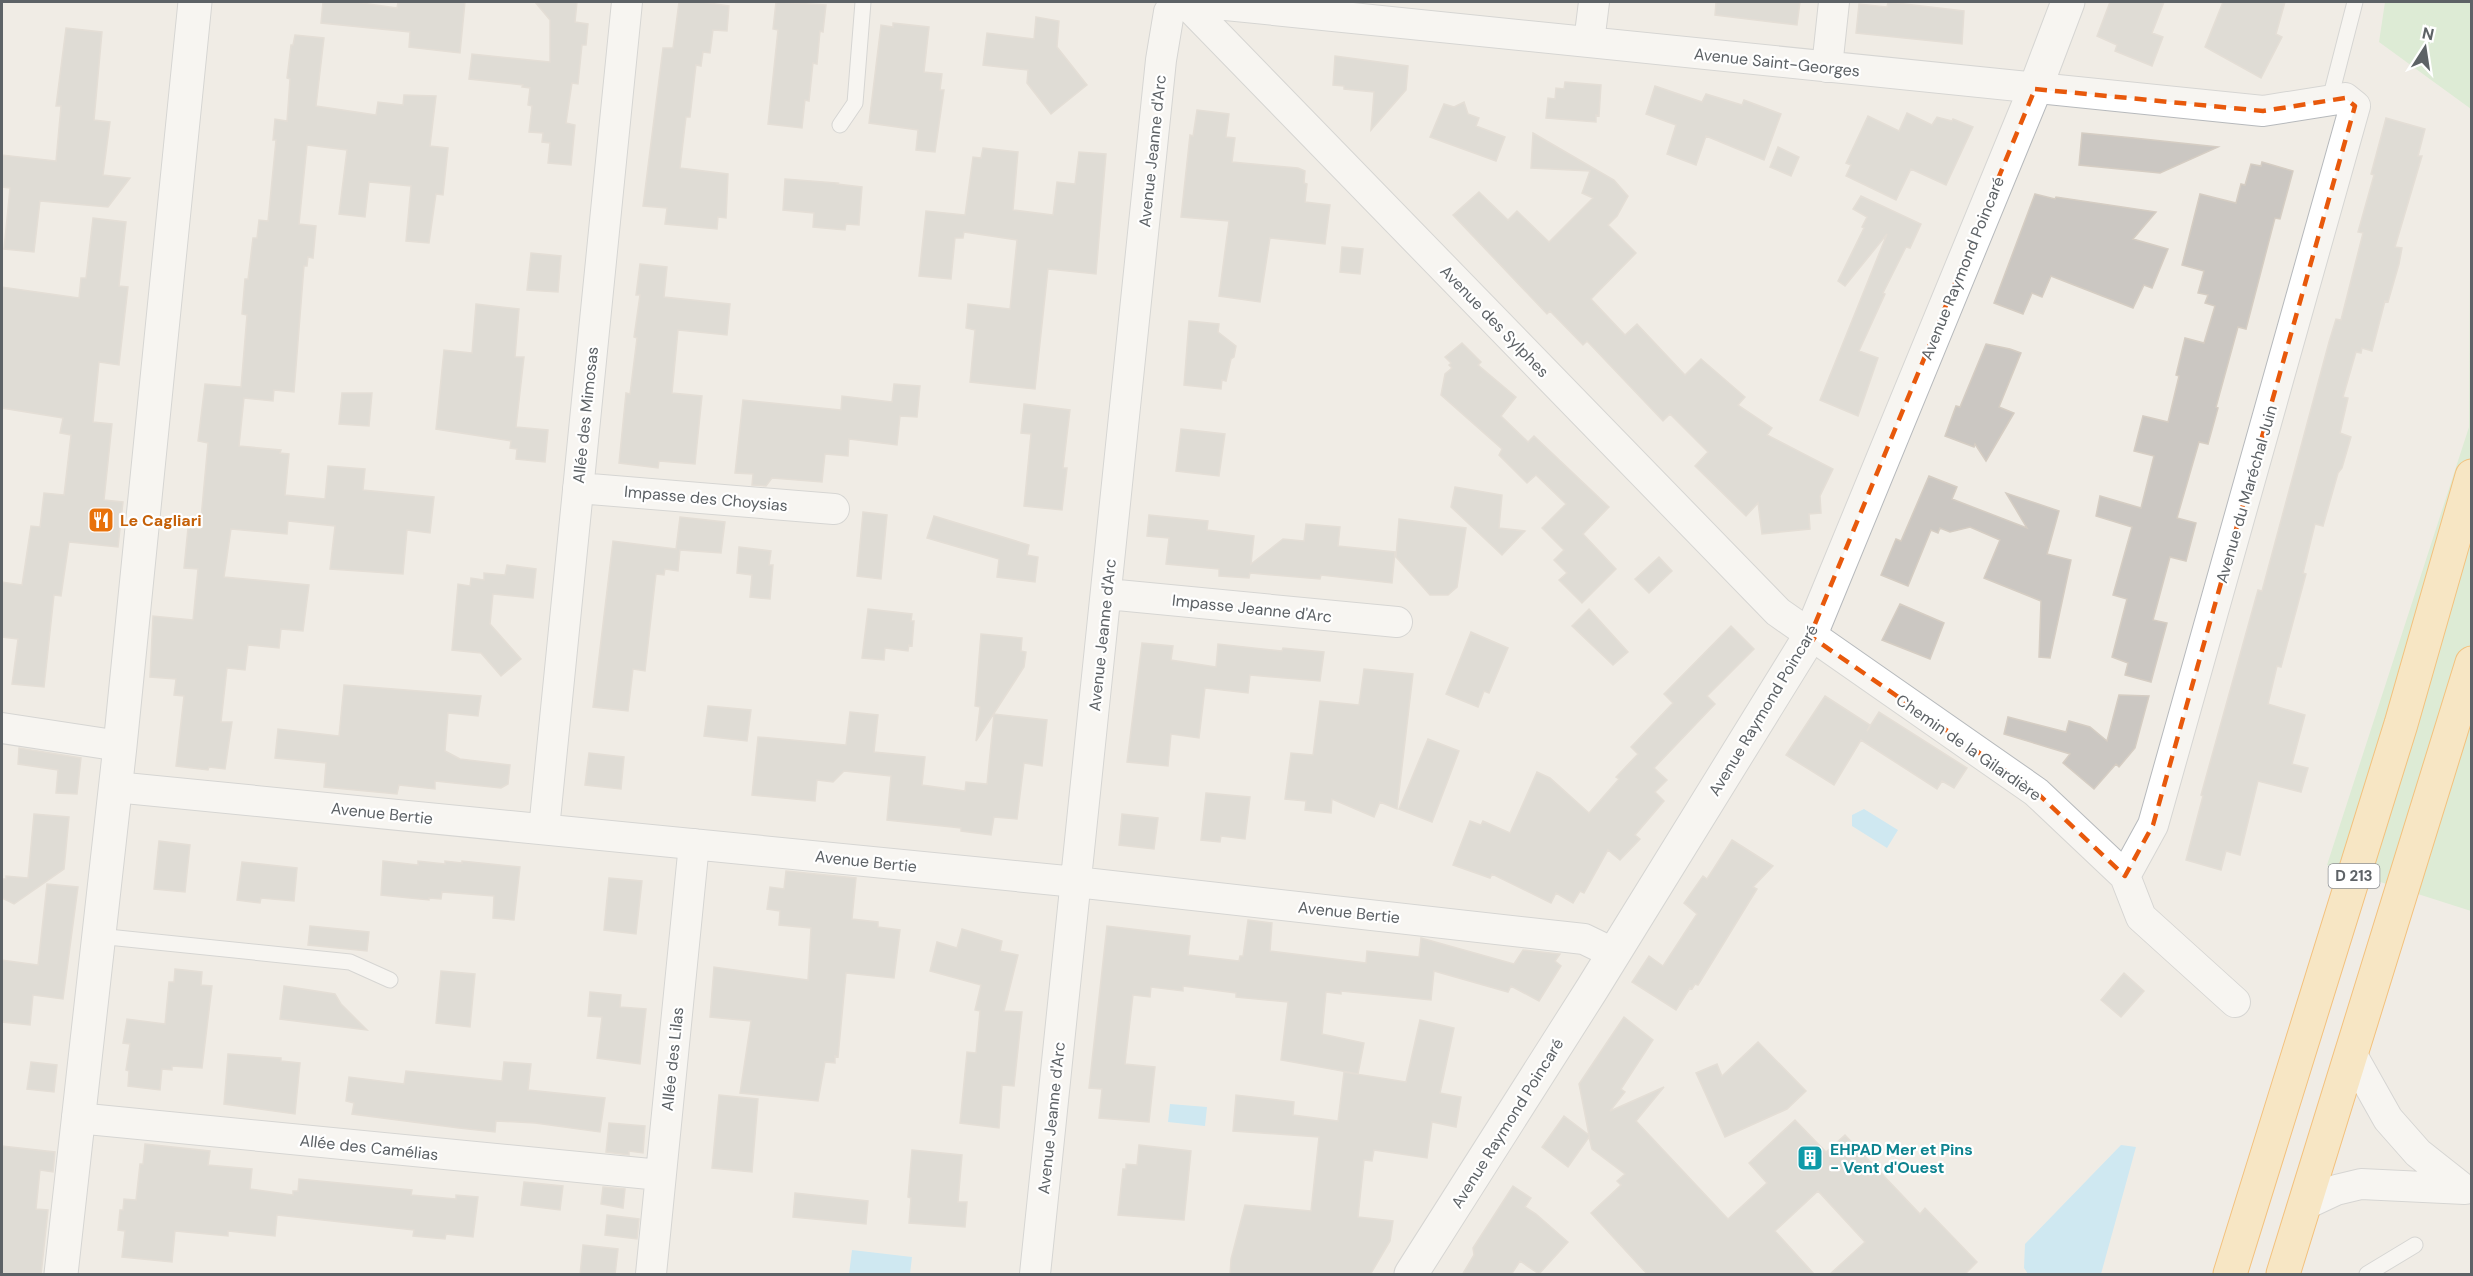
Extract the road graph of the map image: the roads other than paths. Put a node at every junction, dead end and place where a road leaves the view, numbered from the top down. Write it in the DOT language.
graph roads {
  1 [pos="195,2"];
  2 [pos="627,2"];
  3 [pos="863,2"];
  4 [pos="1184,2"];
  5 [pos="1196,2"];
  6 [pos="1594,2"];
  7 [pos="1834,2"];
  8 [pos="2068,2"];
  9 [pos="2355,2"];
  10 [pos="1589,42"];
  11 [pos="1827,67"];
  12 [pos="2035,89"];
  13 [pos="2343,103"];
  14 [pos="840,125"];
  15 [pos="2472,476"];
  16 [pos="578,488"];
  17 [pos="834,509"];
  18 [pos="1107,594"];
  19 [pos="1397,622"];
  20 [pos="1810,636"];
  21 [pos="2472,663"];
  22 [pos="2,728"];
  23 [pos="120,747"];
  24 [pos="115,787"];
  25 [pos="544,829"];
  26 [pos="694,844"];
  27 [pos="2125,876"];
  28 [pos="1076,882"];
  29 [pos="98,936"];
  30 [pos="1613,953"];
  31 [pos="390,980"];
  32 [pos="2235,1002"];
  33 [pos="2352,1055"];
  34 [pos="77,1118"];
  35 [pos="660,1175"];
  36 [pos="2466,1189"];
  37 [pos="2304,1205"];
  38 [pos="2415,1245"];
  39 [pos="61,1275"];
  40 [pos="651,1275"];
  41 [pos="1035,1275"];
  42 [pos="1411,1275"];
  43 [pos="2230,1275"];
  44 [pos="2283,1275"];
  45 [pos="2367,1275"];
  1 -- 23 [label="street"];
  2 -- 16 [label="street, Allée des Mimosas"];
  3 -- 14 [label="lane"];
  4 -- 18 [label="street, Avenue Jeanne d'Arc"];
  4 -- 20 [label="street, Avenue des Sylphes"];
  5 -- 10 [label="street, Avenue Saint-Georges"];
  6 -- 10 [label="street"];
  7 -- 11 [label="street"];
  8 -- 12 [label="street, Avenue Raymond Poincaré"];
  9 -- 13 [label="lane"];
  10 -- 11 [label="street, Avenue Saint-Georges"];
  11 -- 12 [label="street, Avenue Saint-Georges"];
  12 -- 13 [label="street, Avenue Saint-Georges"];
  12 -- 20 [label="street, Avenue Raymond Poincaré"];
  13 -- 27 [label="street, Avenue du Maréchal Juin"];
  15 -- 43 [label="highway, D 213"];
  16 -- 17 [label="street, Impasse des Choysias"];
  16 -- 25 [label="street, Allée des Mimosas"];
  18 -- 19 [label="street, Impasse Jeanne d'Arc"];
  18 -- 28 [label="street, Avenue Jeanne d'Arc"];
  20 -- 27 [label="street, Chemin de la Gilardière"];
  20 -- 30 [label="street, Avenue Raymond Poincaré"];
  21 -- 33 [label="highway, D 213"];
  22 -- 23 [label="street"];
  23 -- 24 [label="street"];
  24 -- 25 [label="street, Avenue Bertie"];
  24 -- 29 [label="street"];
  25 -- 26 [label="street, Avenue Bertie"];
  26 -- 28 [label="street, Avenue Bertie"];
  26 -- 35 [label="street, Allée des Lilas"];
  27 -- 32 [label="street, Chemin de la Gilardière"];
  28 -- 30 [label="street, Avenue Bertie"];
  28 -- 41 [label="street, Avenue Jeanne d'Arc"];
  29 -- 31 [label="lane"];
  29 -- 34 [label="street"];
  30 -- 42 [label="street, Avenue Raymond Poincaré"];
  33 -- 36 [label="street"];
  33 -- 37 [label="highway, D 213"];
  34 -- 35 [label="street, Allée des Camélias"];
  34 -- 39 [label="street"];
  35 -- 40 [label="street, Allée des Lilas"];
  36 -- 37 [label="street"];
  37 -- 44 [label="highway, D 213"];
  38 -- 45 [label="lane"];
}
